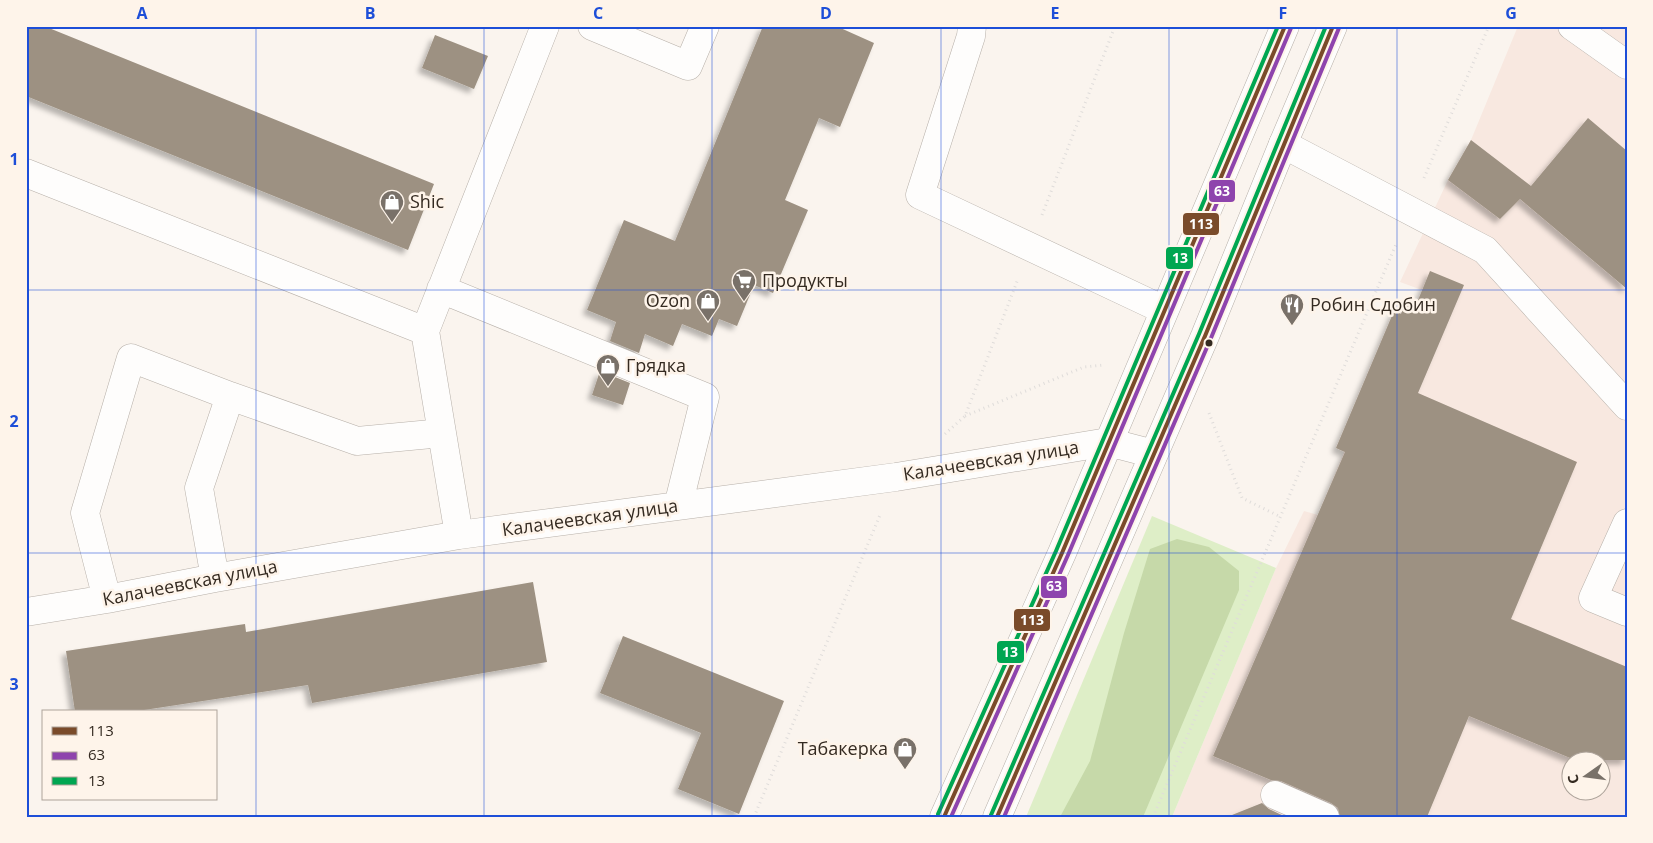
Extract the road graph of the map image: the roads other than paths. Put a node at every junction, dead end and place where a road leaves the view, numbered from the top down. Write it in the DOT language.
graph roads {
  1 [pos="545,26"];
  2 [pos="592,26"];
  3 [pos="705,26"];
  4 [pos="972,26"];
  5 [pos="1285,26"];
  6 [pos="1333,26"];
  7 [pos="1572,26"];
  8 [pos="1627,65"];
  9 [pos="1282,144"];
  10 [pos="26,172"];
  11 [pos="441,289"];
  12 [pos="1164,310"];
  13 [pos="425,331"];
  14 [pos="230,396"];
  15 [pos="1627,406"];
  16 [pos="442,433"];
  17 [pos="1108,442"];
  18 [pos="1154,454"];
  19 [pos="678,506"];
  20 [pos="1627,523"];
  21 [pos="459,535"];
  22 [pos="215,578"];
  23 [pos="107,599"];
  24 [pos="26,612"];
  25 [pos="1627,612"];
  26 [pos="1275,796"];
  27 [pos="944,817"];
  28 [pos="997,817"];
  29 [pos="1325,817"];
  1 -- 11 [label="main road"];
  2 -- 3 [label="main road"];
  4 -- 12 [label="main road"];
  5 -- 12 [label="main road"];
  6 -- 9 [label="main road"];
  7 -- 8 [label="main road"];
  9 -- 15 [label="main road"];
  9 -- 18 [label="main road"];
  10 -- 13 [label="main road"];
  11 -- 13 [label="main road"];
  11 -- 19 [label="main road"];
  12 -- 17 [label="main road"];
  13 -- 16 [label="main road"];
  14 -- 16 [label="main road"];
  14 -- 22 [label="main road"];
  14 -- 23 [label="main road"];
  16 -- 21 [label="main road"];
  17 -- 18 [label="main road, Калачеевская улица"];
  17 -- 19 [label="main road, Калачеевская улица"];
  17 -- 27 [label="main road"];
  18 -- 28 [label="main road"];
  19 -- 21 [label="main road, Калачеевская улица"];
  20 -- 25 [label="main road"];
  21 -- 22 [label="main road, Калачеевская улица"];
  22 -- 23 [label="main road, Калачеевская улица"];
  23 -- 24 [label="main road, Калачеевская улица"];
  26 -- 29 [label="main road"];
}
